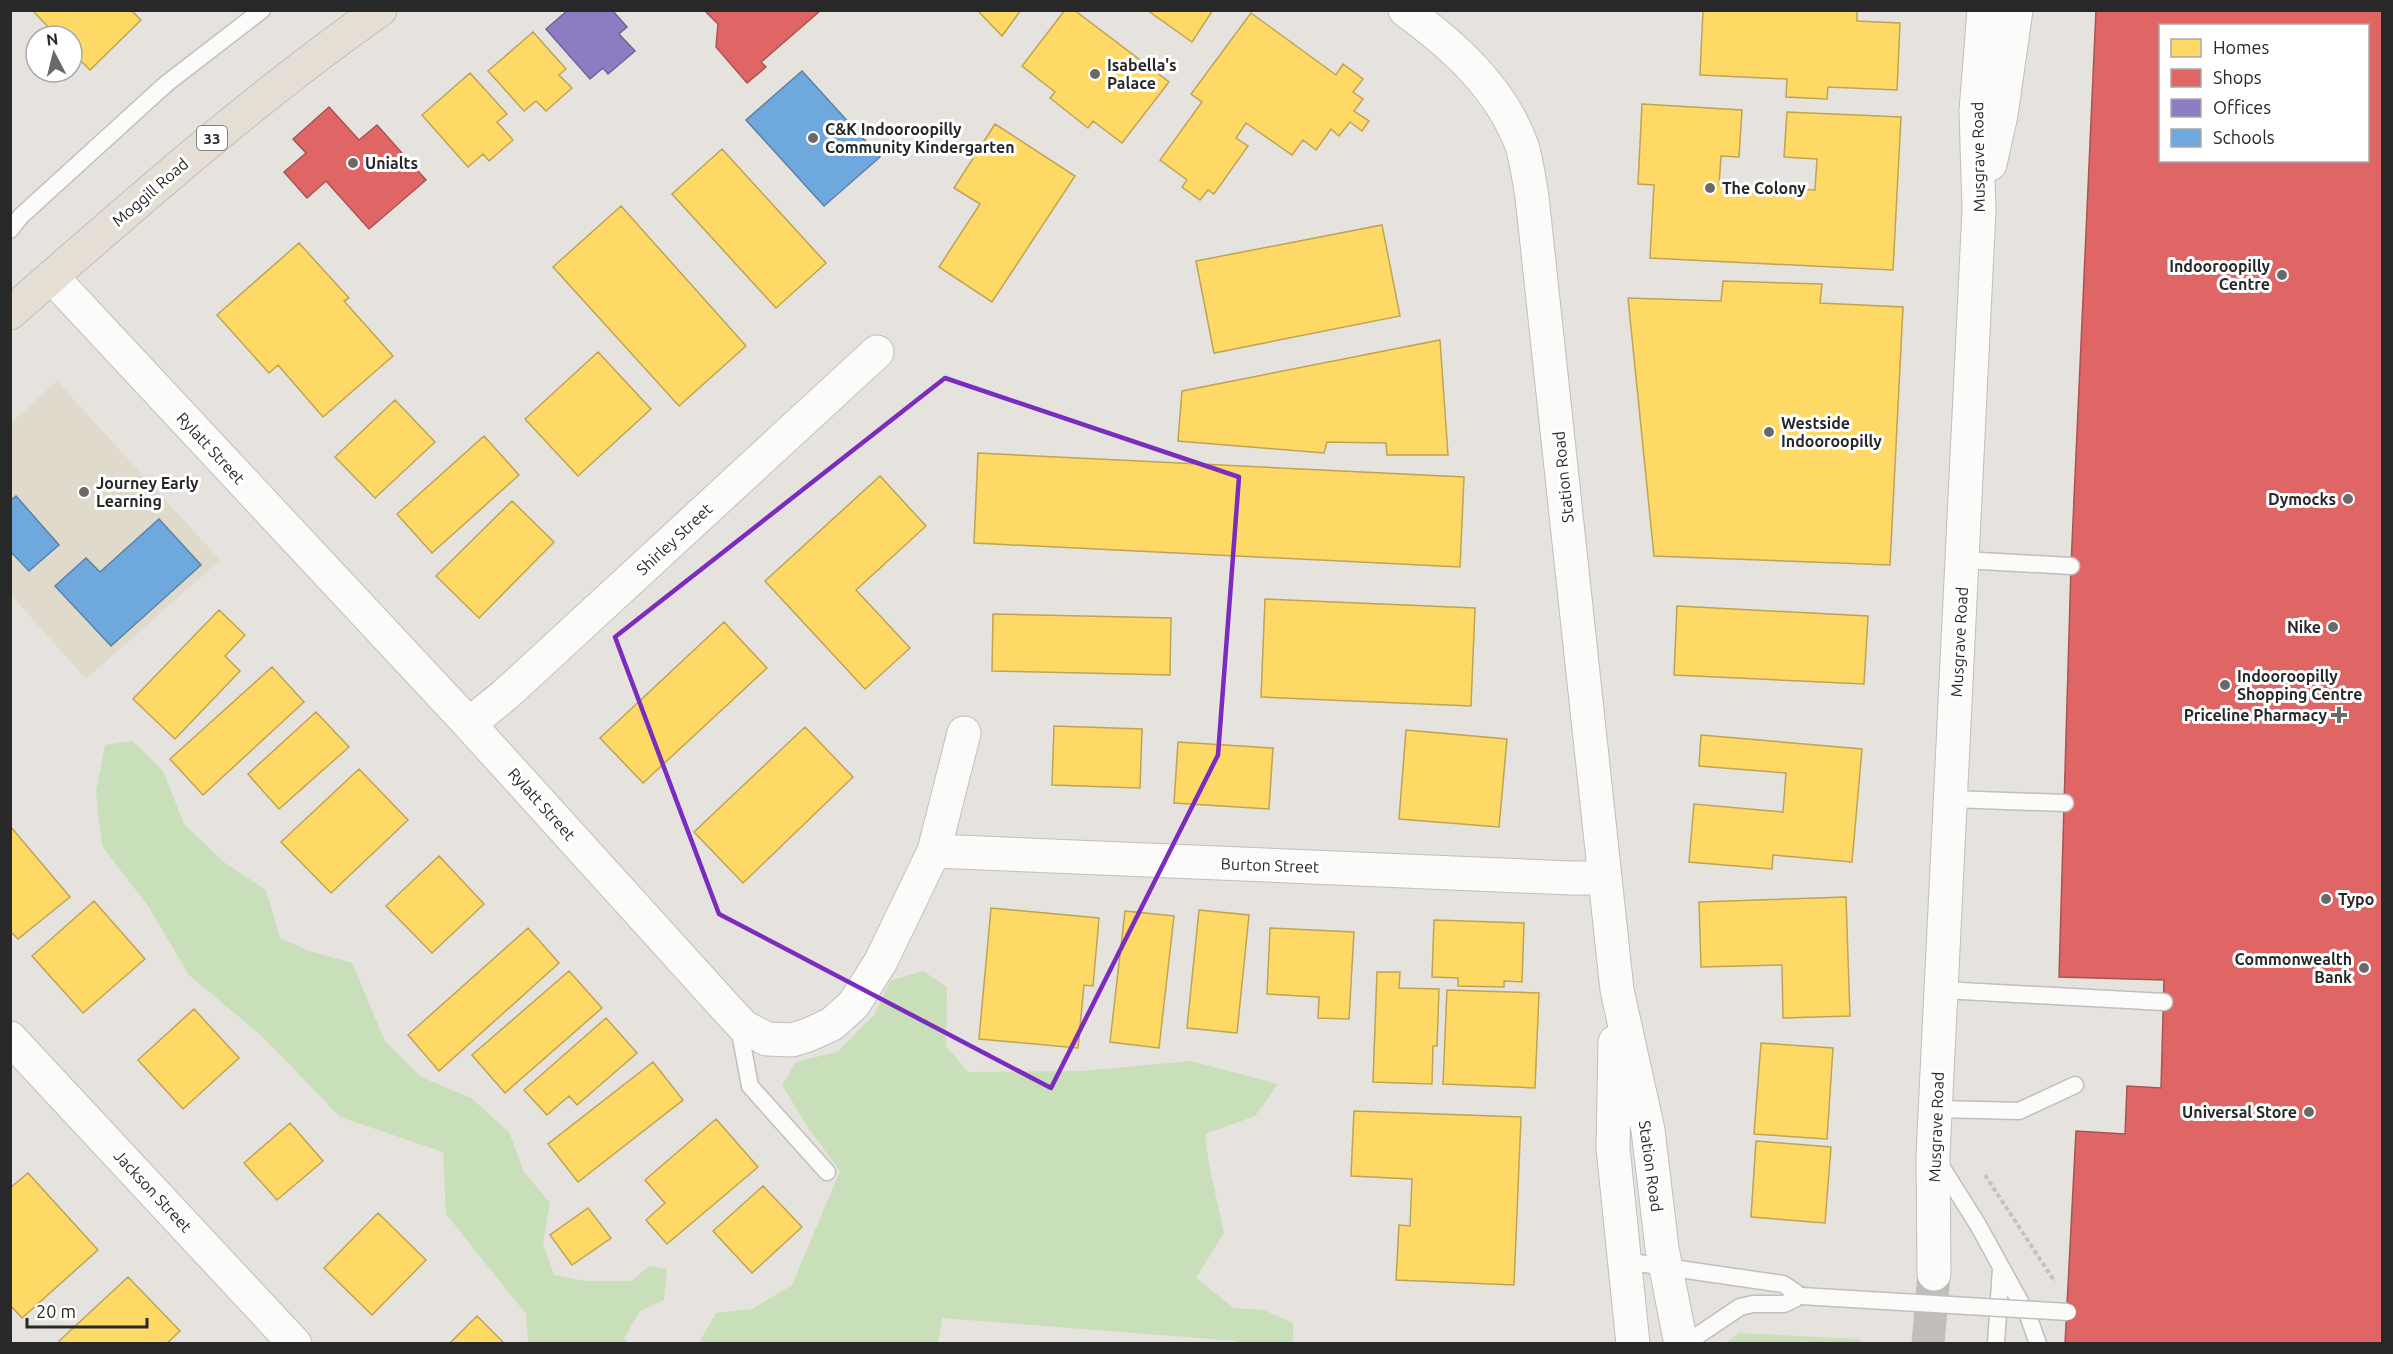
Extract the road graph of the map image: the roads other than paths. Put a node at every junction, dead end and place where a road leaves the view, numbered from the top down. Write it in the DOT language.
graph roads {
  1 [pos="262,10"];
  2 [pos="380,10"];
  3 [pos="1405,10"];
  4 [pos="1984,10"];
  5 [pos="2016,10"];
  6 [pos="1979,210"];
  7 [pos="10,230"];
  8 [pos="52,277"];
  9 [pos="10,313"];
  10 [pos="877,352"];
  11 [pos="1964,560"];
  12 [pos="2071,567"];
  13 [pos="469,724"];
  14 [pos="964,733"];
  15 [pos="1950,799"];
  16 [pos="2065,803"];
  17 [pos="934,851"];
  18 [pos="1605,878"];
  19 [pos="1617,990"];
  20 [pos="1943,990"];
  21 [pos="2164,1002"];
  22 [pos="738,1021"];
  23 [pos="10,1038"];
  24 [pos="2076,1085"];
  25 [pos="1936,1109"];
  26 [pos="1934,1155"];
  27 [pos="827,1172"];
  28 [pos="1624,1261"];
  29 [pos="2001,1268"];
  30 [pos="1666,1269"];
  31 [pos="1934,1274"];
  32 [pos="1801,1296"];
  33 [pos="2068,1312"];
  34 [pos="295,1344"];
  35 [pos="1634,1344"];
  36 [pos="1683,1344"];
  37 [pos="1996,1344"];
  38 [pos="2038,1344"];
  1 -- 7 [label="lane"];
  2 -- 8 [label="highway, Moggill Road / 33"];
  3 -- 18 [label="street, Station Road"];
  4 -- 6 [label="street, Musgrave Road"];
  5 -- 6 [label="street"];
  6 -- 11 [label="street, Musgrave Road"];
  8 -- 9 [label="highway, Moggill Road / 33"];
  8 -- 13 [label="street, Rylatt Street"];
  10 -- 13 [label="street, Shirley Street"];
  11 -- 12 [label="lane"];
  11 -- 15 [label="street, Musgrave Road"];
  13 -- 22 [label="street, Rylatt Street"];
  14 -- 17 [label="street, Rylatt Street"];
  15 -- 16 [label="lane"];
  15 -- 20 [label="street, Musgrave Road"];
  17 -- 18 [label="street, Burton Street"];
  17 -- 22 [label="street, Rylatt Street"];
  18 -- 19 [label="street, Station Road"];
  19 -- 28 [label="street, Station Road"];
  19 -- 30 [label="street, Station Road"];
  20 -- 21 [label="lane"];
  20 -- 25 [label="street, Musgrave Road"];
  22 -- 27 [label="lane"];
  23 -- 34 [label="street, Jackson Street"];
  24 -- 25 [label="lane"];
  25 -- 26 [label="street, Musgrave Road"];
  26 -- 29 [label="lane"];
  26 -- 31 [label="street, Musgrave Road"];
  28 -- 30 [label="lane"];
  28 -- 35 [label="street, Station Road"];
  29 -- 37 [label="lane"];
  29 -- 38 [label="lane"];
  30 -- 32 [label="lane"];
  30 -- 36 [label="street, Station Road"];
  32 -- 33 [label="lane, bridge"];
  32 -- 36 [label="lane"];
}
